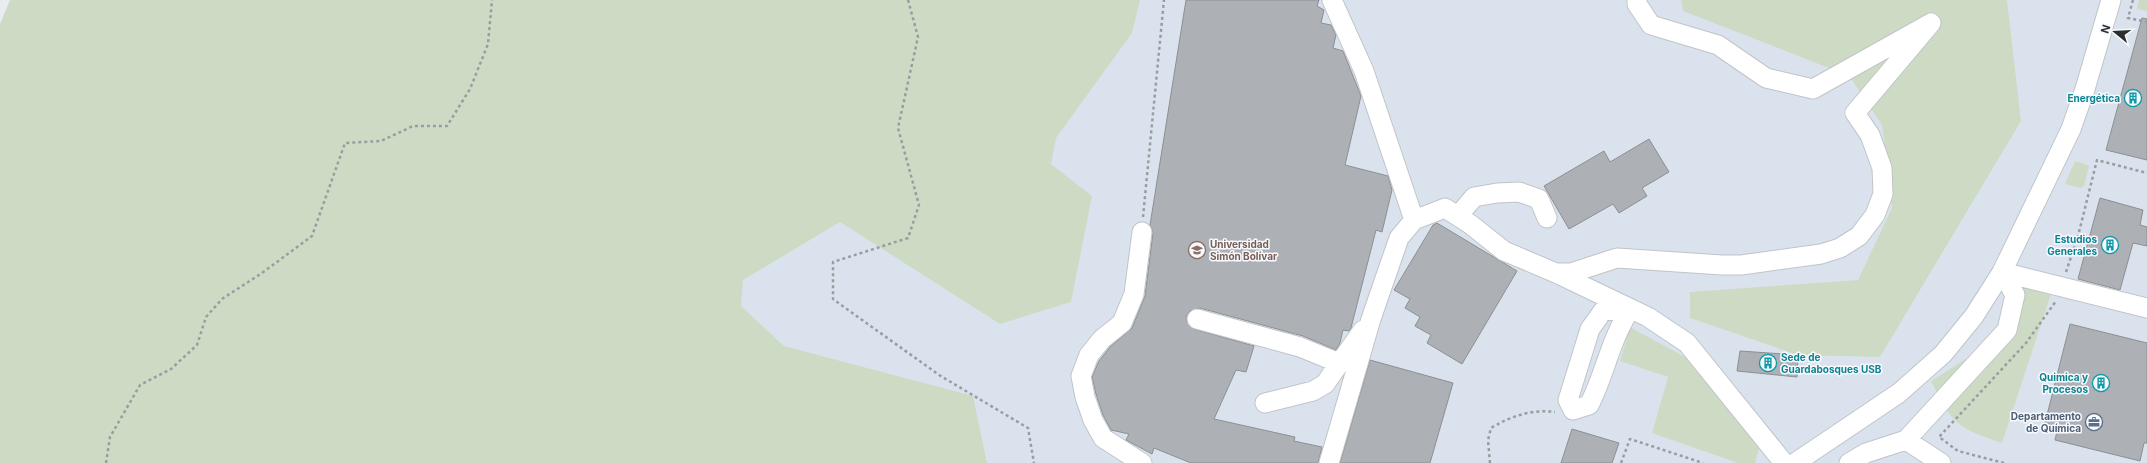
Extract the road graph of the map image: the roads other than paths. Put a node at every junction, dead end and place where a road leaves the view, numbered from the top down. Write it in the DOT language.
graph roads {
  1 [pos="1332,0"];
  2 [pos="1637,0"];
  3 [pos="2111,0"];
  4 [pos="1458,216"];
  5 [pos="1547,218"];
  6 [pos="1414,220"];
  7 [pos="1142,232"];
  8 [pos="2002,272"];
  9 [pos="1556,273"];
  10 [pos="1624,308"];
  11 [pos="2147,308"];
  12 [pos="1197,318"];
  13 [pos="1371,319"];
  14 [pos="1339,363"];
  15 [pos="1265,403"];
  16 [pos="1906,440"];
  17 [pos="1142,463"];
  18 [pos="1329,463"];
  19 [pos="1784,463"];
  20 [pos="1795,463"];
  21 [pos="1849,463"];
  22 [pos="1941,463"];
  1 -- 6 [label="lane"];
  2 -- 9 [label="lane"];
  3 -- 8 [label="lane"];
  4 -- 5 [label="lane"];
  4 -- 6 [label="lane"];
  4 -- 9 [label="lane"];
  6 -- 13 [label="lane"];
  7 -- 17 [label="lane"];
  8 -- 11 [label="lane"];
  8 -- 16 [label="lane"];
  8 -- 20 [label="lane"];
  9 -- 10 [label="lane"];
  10 -- 10 [label="lane"];
  10 -- 19 [label="lane"];
  12 -- 14 [label="lane"];
  13 -- 14 [label="lane"];
  13 -- 18 [label="lane"];
  14 -- 15 [label="lane"];
  16 -- 21 [label="lane"];
  16 -- 22 [label="lane"];
}
